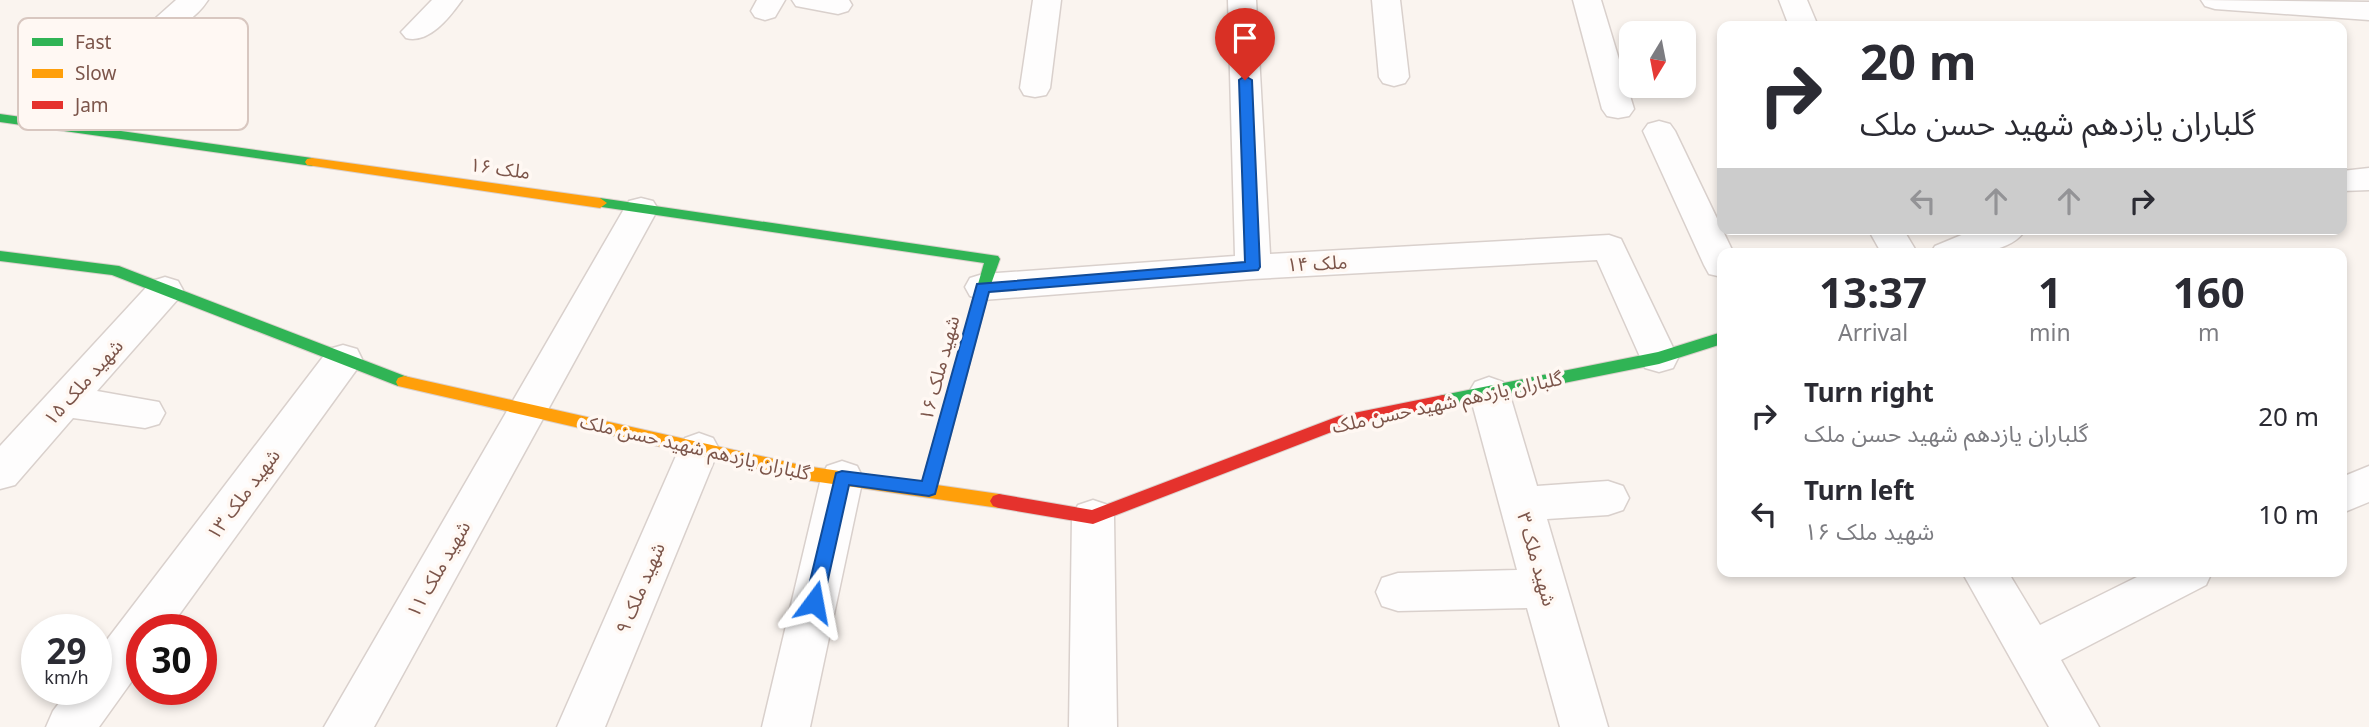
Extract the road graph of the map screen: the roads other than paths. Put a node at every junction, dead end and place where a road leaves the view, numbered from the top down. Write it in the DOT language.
graph roads {
  1 [pos="194,0"];
  2 [pos="448,0"];
  3 [pos="806,0"];
  4 [pos="1047,0"];
  5 [pos="1242,0"];
  6 [pos="1386,0"];
  7 [pos="1587,0"];
  8 [pos="1793,0"];
  9 [pos="2215,0"];
  10 [pos="838,5"];
  11 [pos="2369,11"];
  12 [pos="172,18"];
  13 [pos="1801,21"];
  14 [pos="416,32"];
  15 [pos="1394,77"];
  16 [pos="1035,88"];
  17 [pos="1618,109"];
  18 [pos="0,118"];
  19 [pos="18,121"];
  20 [pos="85,130"];
  21 [pos="1659,131"];
  22 [pos="2369,179"];
  23 [pos="2347,181"];
  24 [pos="641,209"];
  25 [pos="1994,235"];
  26 [pos="1963,248"];
  27 [pos="1717,254"];
  28 [pos="0,256"];
  29 [pos="1253,267"];
  30 [pos="988,273"];
  31 [pos="166,290"];
  32 [pos="1717,340"];
  33 [pos="1659,358"];
  34 [pos="343,359"];
  35 [pos="1489,392"];
  36 [pos="65,402"];
  37 [pos="529,410"];
  38 [pos="145,413"];
  39 [pos="699,449"];
  40 [pos="0,473"];
  41 [pos="842,478"];
  42 [pos="929,489"];
  43 [pos="1608,498"];
  44 [pos="1521,504"];
  45 [pos="1093,517"];
  46 [pos="1987,577"];
  47 [pos="2180,577"];
  48 [pos="1546,587"];
  49 [pos="1398,592"];
  50 [pos="154,614"];
  51 [pos="126,652"];
  52 [pos="2031,652"];
  53 [pos="70,727"];
  54 [pos="348,727"];
  55 [pos="581,727"];
  56 [pos="786,727"];
  57 [pos="1093,727"];
  58 [pos="1584,727"];
  59 [pos="2075,727"];
  1 -- 12 [label="street"];
  2 -- 14 [label="street"];
  3 -- 10 [label="street"];
  4 -- 16 [label="street"];
  5 -- 29 [label="street"];
  6 -- 15 [label="street"];
  7 -- 17 [label="street"];
  8 -- 13 [label="street"];
  9 -- 11 [label="street"];
  18 -- 19 [label="street, ملک ۱۶"];
  20 -- 24 [label="street, ملک ۱۶"];
  21 -- 27 [label="street"];
  22 -- 23 [label="street"];
  24 -- 30 [label="street, ملک ۱۶"];
  24 -- 37 [label="street, شهید ملک ۱۱"];
  25 -- 26 [label="street"];
  28 -- 31 [label="street, گلباران یازدهم شهید حسن ملک"];
  29 -- 30 [label="street, ملک ۱۴"];
  29 -- 33 [label="street, ملک ۱۴"];
  30 -- 42 [label="street, شهید ملک ۱۶"];
  31 -- 34 [label="street, گلباران یازدهم شهید حسن ملک"];
  31 -- 36 [label="street, شهید ملک ۱۵"];
  32 -- 33 [label="street, گلباران یازدهم شهید حسن ملک"];
  33 -- 35 [label="street, گلباران یازدهم شهید حسن ملک"];
  34 -- 37 [label="street, گلباران یازدهم شهید حسن ملک"];
  34 -- 50 [label="street, شهید ملک ۱۳"];
  35 -- 44 [label="street, ۳ شهید ملک"];
  35 -- 45 [label="street, گلباران یازدهم شهید حسن ملک"];
  36 -- 38 [label="street"];
  36 -- 40 [label="street, شهید ملک ۱۵"];
  37 -- 39 [label="street, گلباران یازدهم شهید حسن ملک"];
  37 -- 54 [label="street, شهید ملک ۱۱"];
  39 -- 41 [label="street, گلباران یازدهم شهید حسن ملک"];
  39 -- 55 [label="street, شهید ملک ۹"];
  41 -- 42 [label="street, گلباران یازدهم شهید حسن ملک"];
  41 -- 56 [label="street"];
  42 -- 45 [label="street, گلباران یازدهم شهید حسن ملک"];
  43 -- 44 [label="street"];
  44 -- 48 [label="street, ۳ شهید ملک"];
  45 -- 57 [label="street"];
  46 -- 52 [label="street"];
  47 -- 52 [label="street"];
  48 -- 49 [label="street"];
  48 -- 58 [label="street, ۳ شهید ملک"];
  51 -- 53 [label="street, شهید ملک ۱۳"];
  52 -- 59 [label="street"];
}
